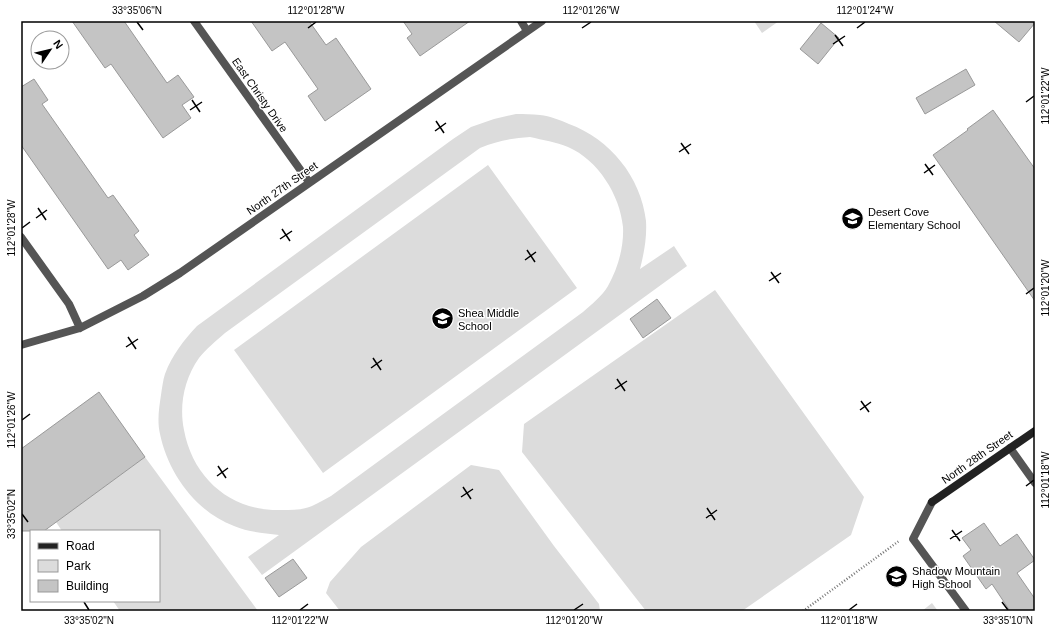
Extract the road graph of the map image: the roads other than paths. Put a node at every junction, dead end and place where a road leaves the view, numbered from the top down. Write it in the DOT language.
graph roads {
  1 [pos="194,21"];
  2 [pos="521,21"];
  3 [pos="542,21"];
  4 [pos="527,31"];
  5 [pos="309,182"];
  6 [pos="21,237"];
  7 [pos="80,328"];
  8 [pos="21,345"];
  9 [pos="1035,431"];
  10 [pos="1010,448"];
  11 [pos="1035,483"];
  12 [pos="966,611"];
  1 -- 5 [label="street, East Christy Drive"];
  2 -- 4 [label="street"];
  3 -- 4 [label="street, North 27th Street"];
  4 -- 5 [label="street, North 27th Street"];
  5 -- 7 [label="street, North 27th Street"];
  6 -- 7 [label="street"];
  7 -- 8 [label="street, North 27th Street"];
  9 -- 10 [label="street, North 28th Street"];
  10 -- 11 [label="street"];
  10 -- 12 [label="street, North 28th Street"];
}
